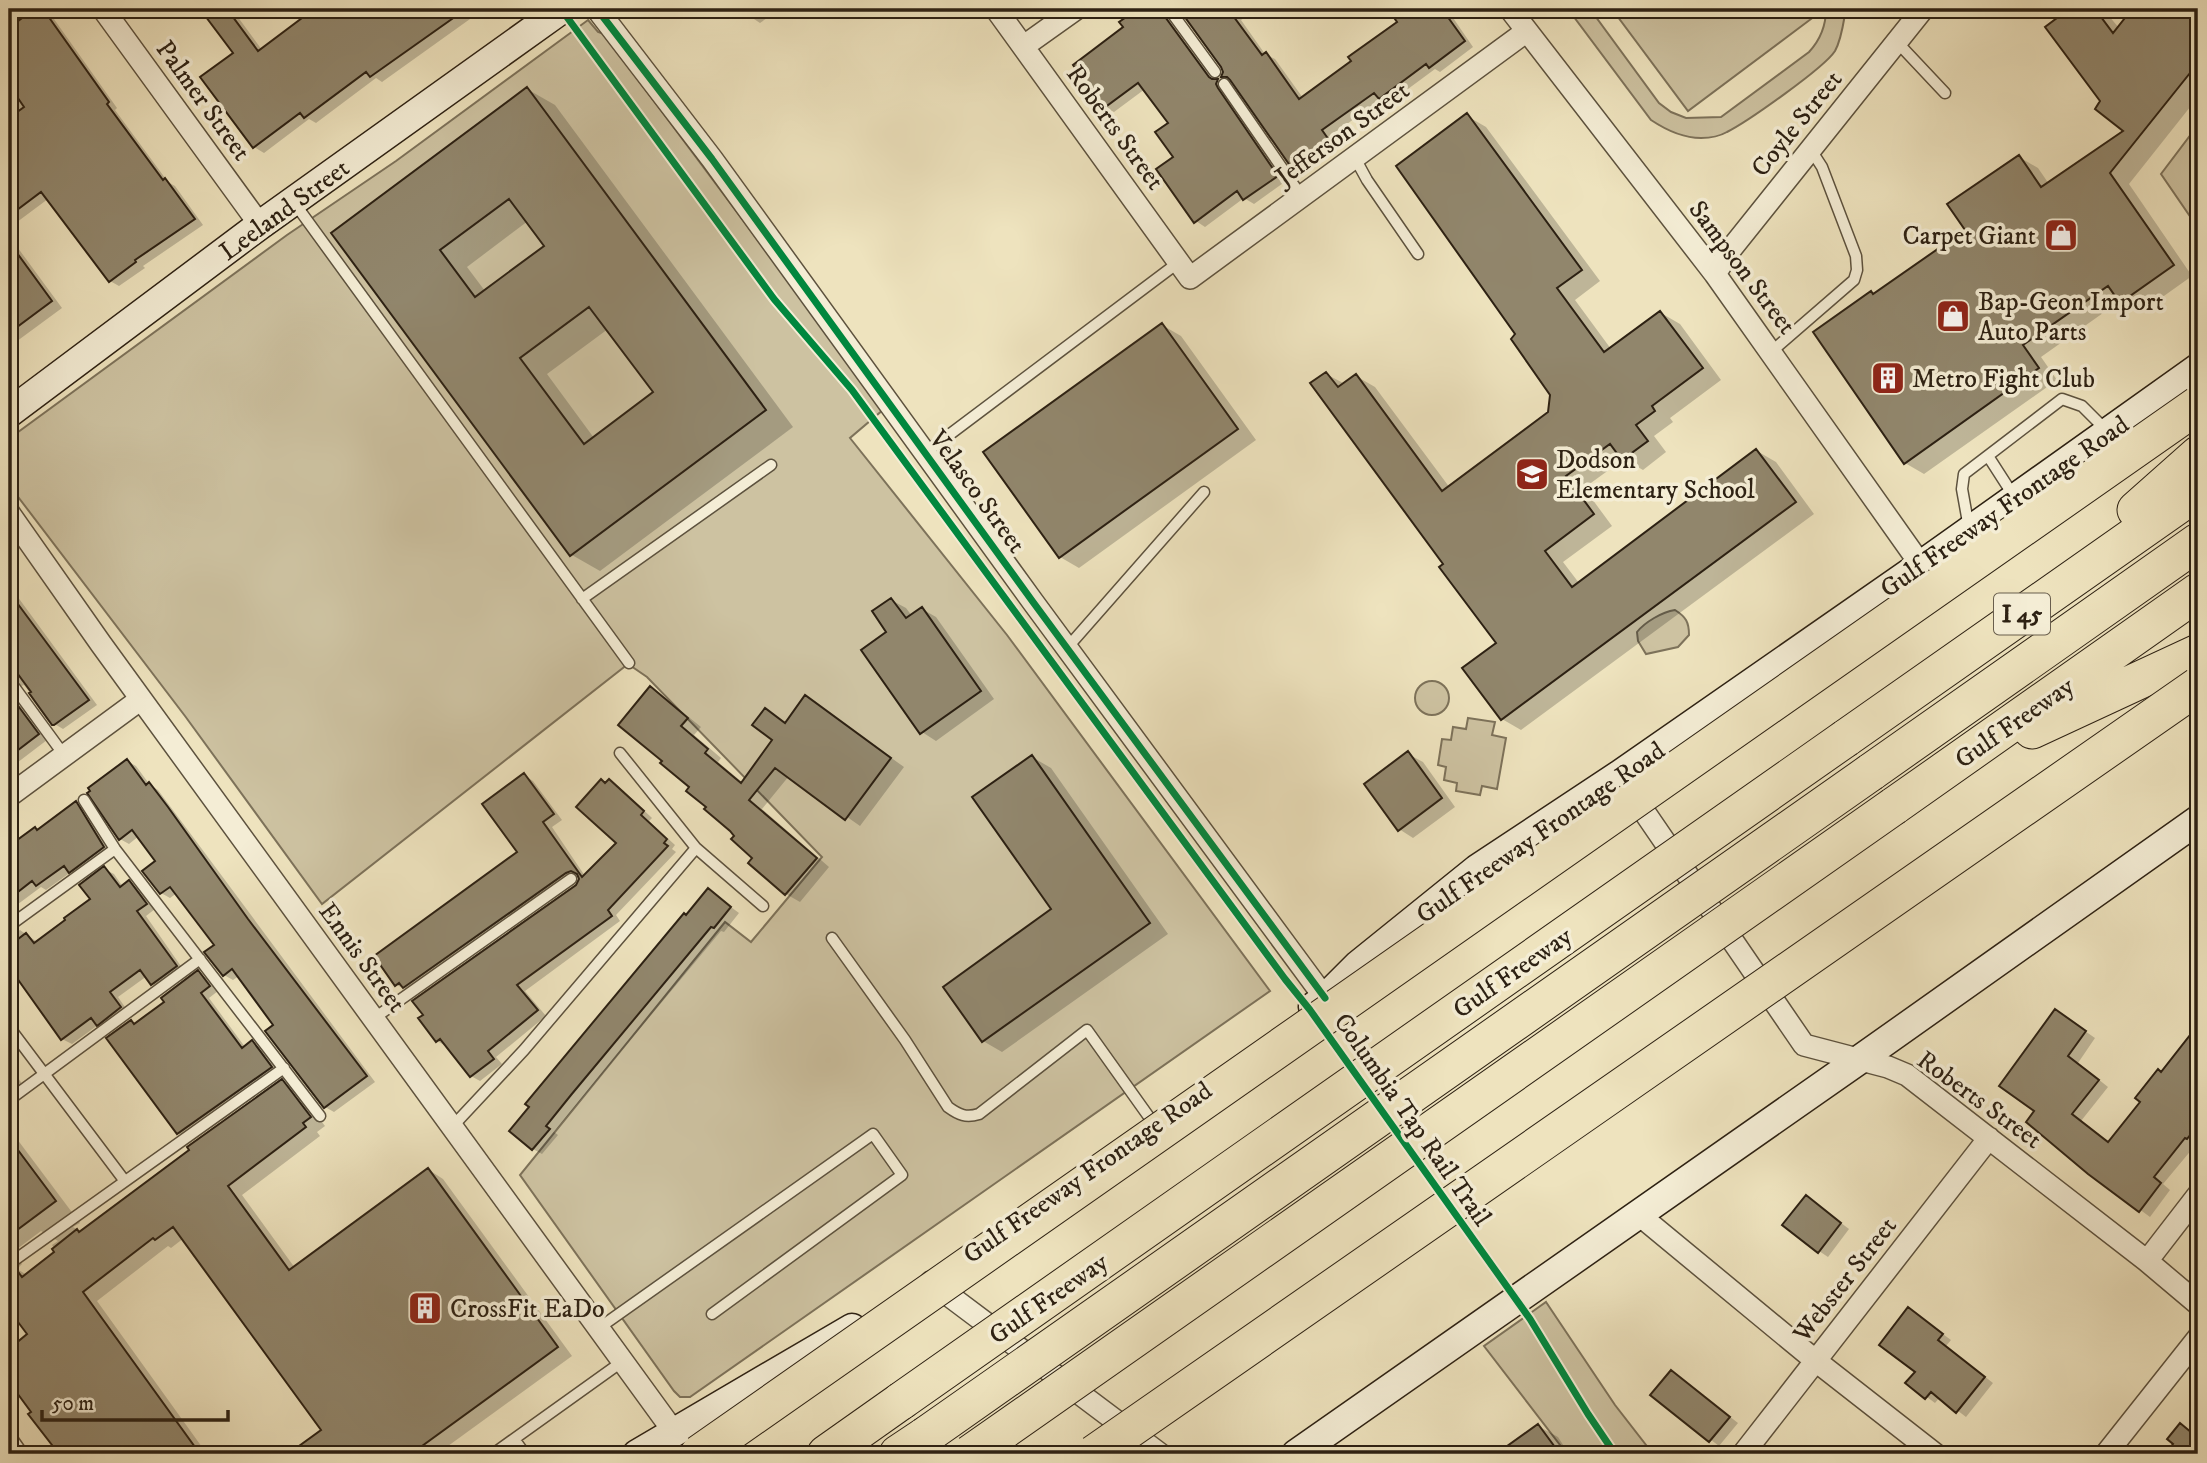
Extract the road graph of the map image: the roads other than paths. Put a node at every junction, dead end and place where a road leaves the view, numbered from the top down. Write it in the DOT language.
graph roads {
  1 [pos="103,9"];
  2 [pos="562,9"];
  3 [pos="597,9"];
  4 [pos="996,9"];
  5 [pos="1076,9"];
  6 [pos="1169,9"];
  7 [pos="1510,9"];
  8 [pos="1923,9"];
  9 [pos="1527,31"];
  10 [pos="1897,42"];
  11 [pos="1024,46"];
  12 [pos="1215,72"];
  13 [pos="1224,84"];
  14 [pos="1945,93"];
  15 [pos="1811,150"];
  16 [pos="1355,158"];
  17 [pos="1302,197"];
  18 [pos="293,201"];
  19 [pos="260,225"];
  20 [pos="1418,254"];
  21 [pos="1184,270"];
  22 [pos="1715,274"];
  23 [pos="1771,352"];
  24 [pos="2198,368"];
  25 [pos="2198,405"];
  26 [pos="9,413"];
  27 [pos="2108,432"];
  28 [pos="925,453"];
  29 [pos="2198,455"];
  30 [pos="1988,456"];
  31 [pos="771,465"];
  32 [pos="2198,491"];
  33 [pos="1204,492"];
  34 [pos="2015,498"];
  35 [pos="9,513"];
  36 [pos="1970,531"];
  37 [pos="2198,542"];
  38 [pos="1921,565"];
  39 [pos="2198,593"];
  40 [pos="582,599"];
  41 [pos="1998,631"];
  42 [pos="1067,648"];
  43 [pos="2198,653"];
  44 [pos="629,663"];
  45 [pos="2198,686"];
  46 [pos="11,687"];
  47 [pos="141,699"];
  48 [pos="620,753"];
  49 [pos="64,755"];
  50 [pos="1942,772"];
  51 [pos="1619,775"];
  52 [pos="9,796"];
  53 [pos="84,800"];
  54 [pos="2198,820"];
  55 [pos="695,848"];
  56 [pos="116,849"];
  57 [pos="570,880"];
  58 [pos="763,906"];
  59 [pos="9,926"];
  60 [pos="832,938"];
  61 [pos="200,959"];
  62 [pos="1325,999"];
  63 [pos="373,1019"];
  64 [pos="9,1027"];
  65 [pos="1859,1060"];
  66 [pos="284,1068"];
  67 [pos="44,1074"];
  68 [pos="1626,1084"];
  69 [pos="9,1100"];
  70 [pos="320,1116"];
  71 [pos="1154,1124"];
  72 [pos="452,1128"];
  73 [pos="1989,1138"];
  74 [pos="124,1180"];
  75 [pos="2198,1195"];
  76 [pos="1638,1214"];
  77 [pos="2147,1261"];
  78 [pos="9,1264"];
  79 [pos="931,1282"];
  80 [pos="2198,1304"];
  81 [pos="712,1314"];
  82 [pos="599,1328"];
  83 [pos="2198,1338"];
  84 [pos="1816,1361"];
  85 [pos="623,1362"];
  86 [pos="9,1434"];
  87 [pos="514,1439"];
  88 [pos="686,1443"];
  89 [pos="912,1445"];
  90 [pos="23,1454"];
  91 [pos="493,1454"];
  92 [pos="525,1454"];
  93 [pos="637,1454"];
  94 [pos="825,1454"];
  95 [pos="970,1454"];
  96 [pos="1094,1454"];
  97 [pos="1136,1454"];
  98 [pos="1160,1454"];
  99 [pos="1296,1454"];
  100 [pos="1743,1454"];
  101 [pos="1935,1454"];
  102 [pos="2106,1454"];
  1 -- 19 [label="street, Palmer Street"];
  2 -- 18 [label="main road, Leeland Street"];
  3 -- 28 [label="street, Velasco Street"];
  4 -- 11 [label="street, Roberts Street"];
  5 -- 11 [label="street"];
  6 -- 12 [label="lane"];
  7 -- 9 [label="street, Sampson Street"];
  8 -- 10 [label="street, Coyle Street"];
  9 -- 16 [label="street, Jefferson Street"];
  9 -- 22 [label="street, Sampson Street"];
  10 -- 14 [label="lane"];
  10 -- 15 [label="street, Coyle Street"];
  11 -- 21 [label="street, Roberts Street"];
  13 -- 17 [label="lane"];
  15 -- 22 [label="street, Coyle Street"];
  15 -- 23 [label="lane"];
  16 -- 17 [label="street, Jefferson Street"];
  16 -- 20 [label="lane"];
  17 -- 21 [label="street, Jefferson Street"];
  18 -- 19 [label="main road, Leeland Street"];
  18 -- 40 [label="lane"];
  19 -- 26 [label="main road, Leeland Street"];
  21 -- 28 [label="lane"];
  22 -- 23 [label="street, Sampson Street"];
  23 -- 38 [label="street, Sampson Street"];
  24 -- 27 [label="main road, Gulf Freeway Frontage Road"];
  25 -- 88 [label="highway, bridge"];
  27 -- 30 [label="lane"];
  27 -- 34 [label="main road, Gulf Freeway Frontage Road"];
  28 -- 42 [label="street, Velasco Street"];
  29 -- 41 [label="highway"];
  30 -- 34 [label="lane"];
  30 -- 36 [label="lane"];
  31 -- 40 [label="lane"];
  32 -- 41 [label="highway, Gulf Freeway / I 45"];
  33 -- 42 [label="lane"];
  34 -- 36 [label="main road, Gulf Freeway Frontage Road"];
  35 -- 47 [label="street, Ennis Street"];
  36 -- 38 [label="main road, Gulf Freeway Frontage Road"];
  37 -- 89 [label="highway, Gulf Freeway / I 45, bridge"];
  38 -- 51 [label="main road, Gulf Freeway Frontage Road"];
  39 -- 50 [label="highway, Gulf Freeway"];
  40 -- 44 [label="lane"];
  41 -- 94 [label="highway, Gulf Freeway / I 45, bridge"];
  42 -- 62 [label="street, Velasco Street"];
  43 -- 50 [label="highway"];
  45 -- 68 [label="highway, bridge"];
  46 -- 49 [label="lane"];
  47 -- 49 [label="street"];
  47 -- 63 [label="street, Ennis Street"];
  48 -- 55 [label="lane"];
  49 -- 52 [label="street"];
  50 -- 95 [label="highway, Gulf Freeway, bridge"];
  51 -- 62 [label="main road, Gulf Freeway Frontage Road"];
  51 -- 65 [label="street, Roberts Street"];
  53 -- 56 [label="lane"];
  54 -- 65 [label="main road"];
  55 -- 58 [label="lane"];
  55 -- 72 [label="lane"];
  56 -- 59 [label="lane"];
  56 -- 61 [label="lane"];
  57 -- 63 [label="lane"];
  60 -- 71 [label="lane"];
  61 -- 66 [label="lane"];
  61 -- 67 [label="lane"];
  62 -- 71 [label="main road, Gulf Freeway Frontage Road"];
  63 -- 72 [label="street, Ennis Street"];
  64 -- 67 [label="lane"];
  65 -- 73 [label="street, Roberts Street"];
  65 -- 76 [label="main road"];
  66 -- 70 [label="lane"];
  66 -- 74 [label="lane"];
  67 -- 69 [label="lane"];
  67 -- 74 [label="lane"];
  68 -- 96 [label="highway, bridge"];
  68 -- 97 [label="highway, bridge"];
  71 -- 79 [label="main road, Gulf Freeway Frontage Road"];
  72 -- 82 [label="street, Ennis Street"];
  73 -- 77 [label="street, Roberts Street"];
  73 -- 84 [label="street, Webster Street"];
  74 -- 78 [label="lane"];
  75 -- 77 [label="street"];
  76 -- 84 [label="street"];
  76 -- 99 [label="main road"];
  77 -- 80 [label="street, Roberts Street"];
  79 -- 88 [label="main road, Gulf Freeway Frontage Road"];
  79 -- 98 [label="street"];
  81 -- 82 [label="lane"];
  82 -- 85 [label="street, Ennis Street"];
  83 -- 102 [label="street"];
  84 -- 100 [label="street, Webster Street"];
  84 -- 101 [label="street"];
  85 -- 87 [label="lane"];
  85 -- 88 [label="street, Ennis Street"];
  86 -- 90 [label="lane"];
  87 -- 91 [label="lane"];
  87 -- 92 [label="lane"];
  88 -- 93 [label="main road, Gulf Freeway Frontage Road"];
}
